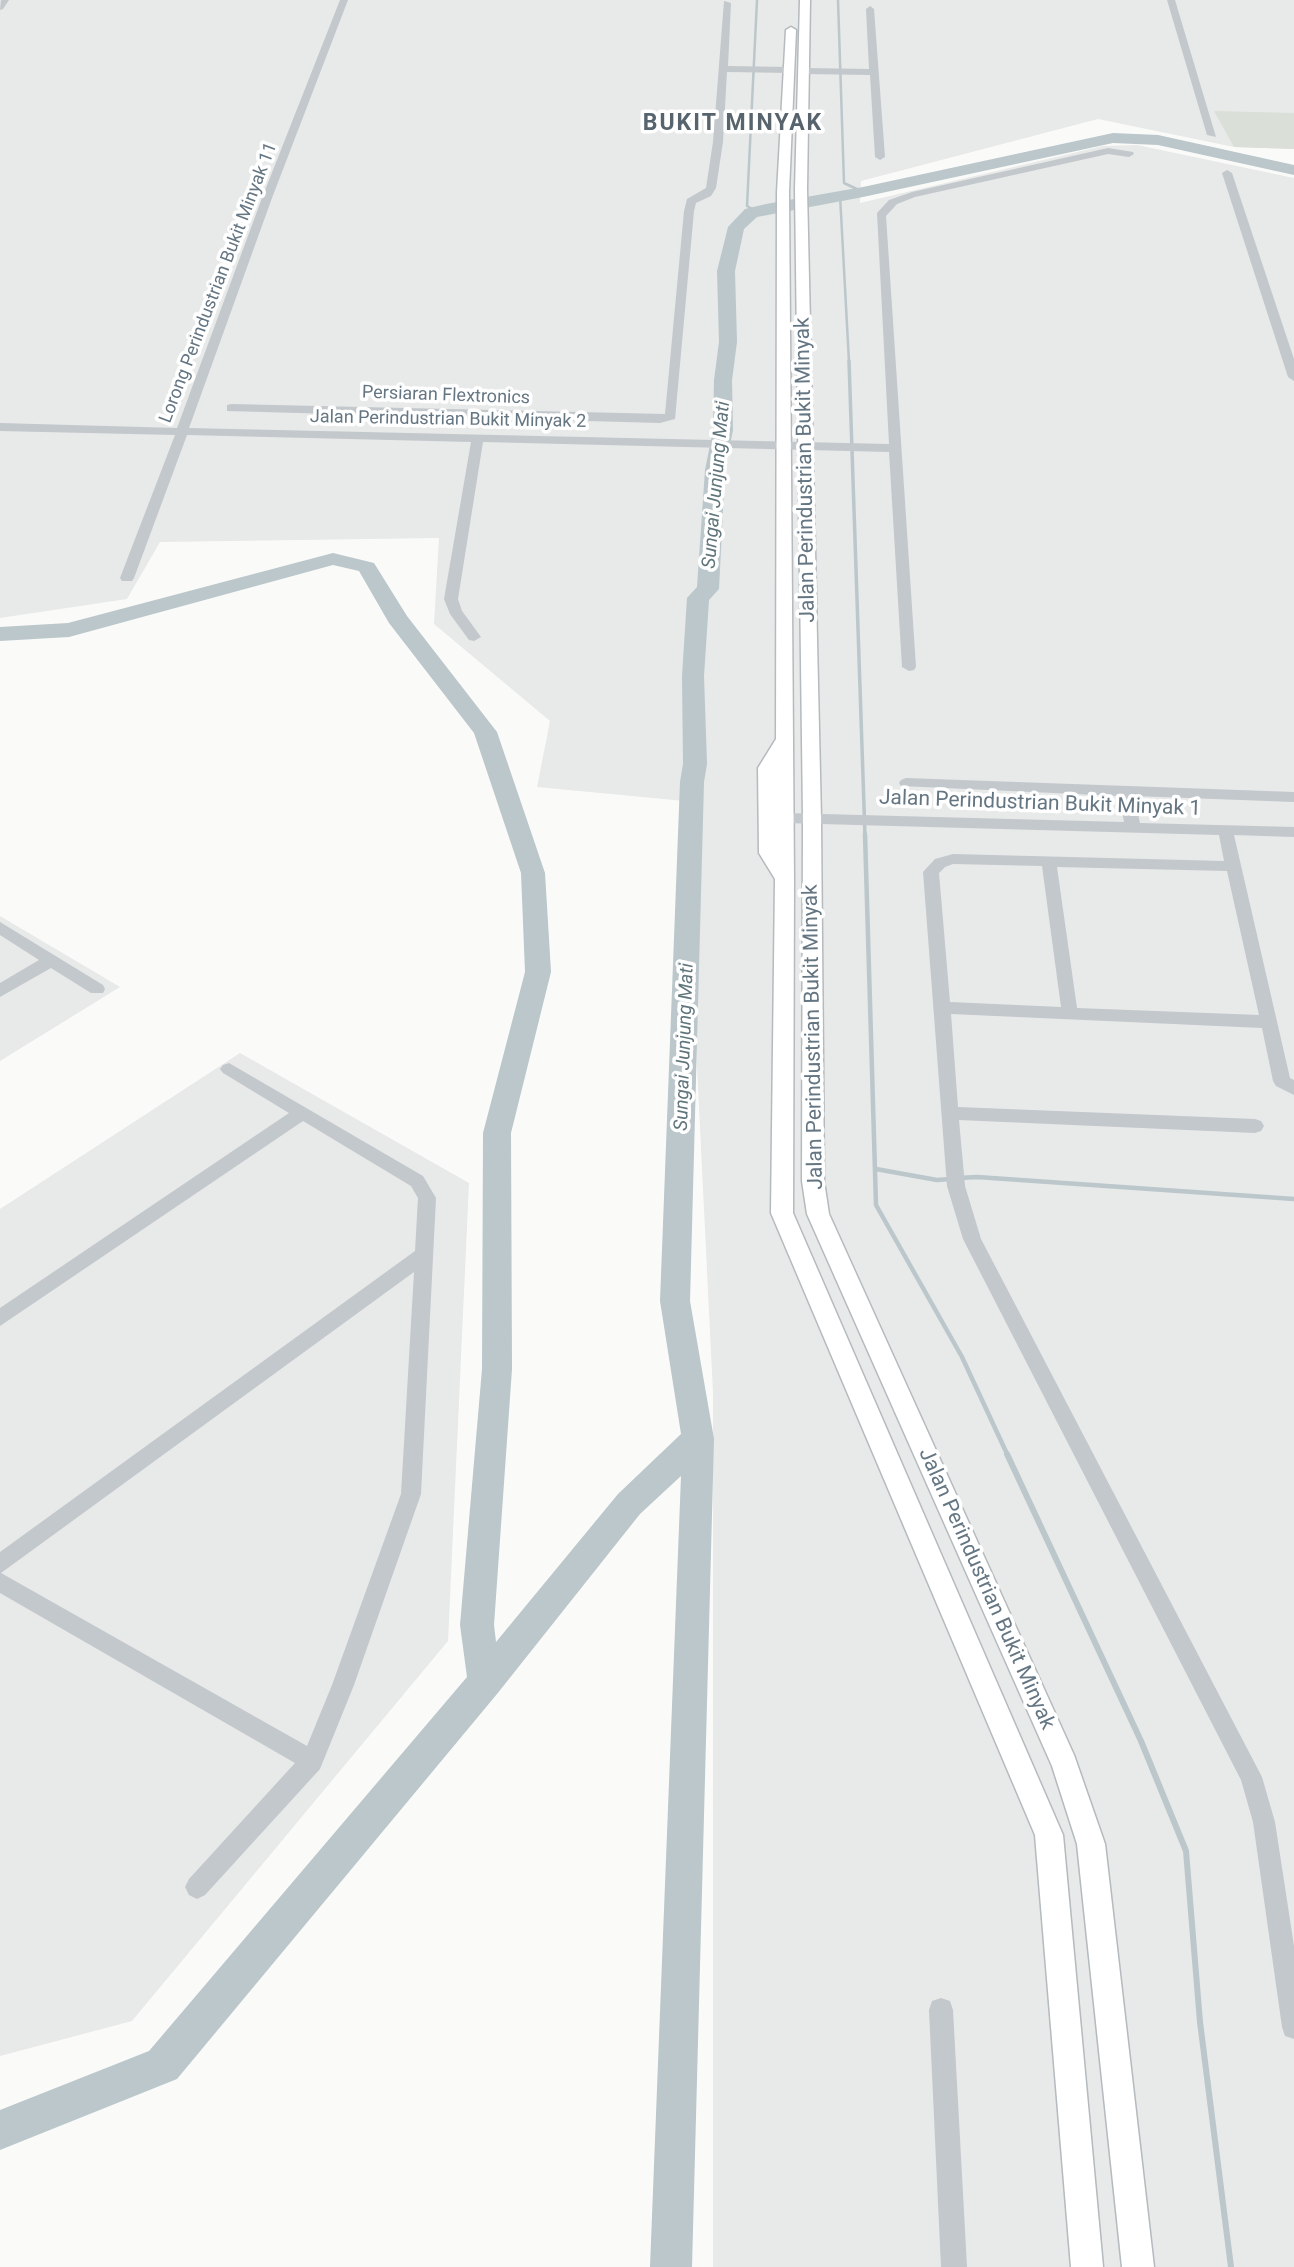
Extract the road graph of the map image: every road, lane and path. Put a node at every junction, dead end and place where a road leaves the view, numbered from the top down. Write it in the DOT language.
graph roads {
  1 [pos="5,0"];
  2 [pos="344,0"];
  3 [pos="806,0"];
  4 [pos="1171,0"];
  5 [pos="727,3"];
  6 [pos="0,6"];
  7 [pos="870,9"];
  8 [pos="792,12"];
  9 [pos="723,69"];
  10 [pos="790,71"];
  11 [pos="805,71"];
  12 [pos="874,72"];
  13 [pos="1212,135"];
  14 [pos="1129,153"];
  15 [pos="880,158"];
  16 [pos="1227,173"];
  17 [pos="1277,326"];
  18 [pos="1294,326"];
  19 [pos="1294,377"];
  20 [pos="231,408"];
  21 [pos="352,411"];
  22 [pos="540,416"];
  23 [pos="0,427"];
  24 [pos="181,431"];
  25 [pos="347,434"];
  26 [pos="478,438"];
  27 [pos="537,439"];
  28 [pos="795,446"];
  29 [pos="896,448"];
  30 [pos="127,578"];
  31 [pos="474,637"];
  32 [pos="909,667"];
  33 [pos="785,739"];
  34 [pos="906,783"];
  35 [pos="1126,792"];
  36 [pos="1294,797"];
  37 [pos="785,818"];
  38 [pos="812,819"];
  39 [pos="1133,827"];
  40 [pos="1225,830"];
  41 [pos="1294,832"];
  42 [pos="1049,862"];
  43 [pos="1233,866"];
  44 [pos="785,879"];
  45 [pos="0,928"];
  46 [pos="51,960"];
  47 [pos="97,989"];
  48 [pos="0,991"];
  49 [pos="942,1008"];
  50 [pos="1070,1014"];
  51 [pos="1269,1022"];
  52 [pos="229,1069"];
  53 [pos="1294,1089"];
  54 [pos="950,1113"];
  55 [pos="300,1114"];
  56 [pos="1255,1126"];
  57 [pos="424,1254"];
  58 [pos="0,1318"];
  59 [pos="0,1564"];
  60 [pos="0,1582"];
  61 [pos="312,1761"];
  62 [pos="197,1887"];
  63 [pos="942,2010"];
  64 [pos="1294,2027"];
  65 [pos="954,2267"];
  66 [pos="1087,2267"];
  67 [pos="1138,2267"];
  1 -- 6 [label="street"];
  2 -- 24 [label="street, Lorong Perindustrian Bukit Minyak 11"];
  3 -- 11 [label="main road, Jalan Perindustrian Bukit Minyak"];
  4 -- 13 [label="street"];
  5 -- 9 [label="street"];
  7 -- 12 [label="street"];
  8 -- 10 [label="main road, Jalan Perindustrian Bukit Minyak"];
  9 -- 10 [label="street"];
  9 -- 22 [label="street, Persiaran Flextronics"];
  10 -- 28 [label="main road, Jalan Perindustrian Bukit Minyak"];
  11 -- 12 [label="street"];
  11 -- 28 [label="main road, Jalan Perindustrian Bukit Minyak"];
  12 -- 15 [label="street"];
  14 -- 29 [label="street"];
  16 -- 17 [label="street"];
  17 -- 18 [label="street"];
  17 -- 19 [label="street"];
  20 -- 21 [label="street, Persiaran Flextronics"];
  21 -- 22 [label="street, Persiaran Flextronics"];
  21 -- 25 [label="street"];
  22 -- 27 [label="street"];
  23 -- 24 [label="street, Jalan Perindustrian Bukit Minyak 2"];
  24 -- 25 [label="street, Jalan Perindustrian Bukit Minyak 2"];
  24 -- 30 [label="street, Lorong Perindustrian Bukit Minyak 11"];
  25 -- 26 [label="street, Jalan Perindustrian Bukit Minyak 2"];
  26 -- 27 [label="street, Jalan Perindustrian Bukit Minyak 2"];
  26 -- 31 [label="street"];
  27 -- 28 [label="street, Jalan Perindustrian Bukit Minyak 2"];
  28 -- 29 [label="street, Jalan Perindustrian Bukit Minyak 2"];
  28 -- 33 [label="main road, Jalan Perindustrian Bukit Minyak"];
  28 -- 38 [label="main road, Jalan Perindustrian Bukit Minyak"];
  29 -- 32 [label="street"];
  33 -- 37 [label="main road, Jalan Perindustrian Bukit Minyak"];
  33 -- 44 [label="main road"];
  34 -- 35 [label="street, Jalan Perindustrian Bukit Minyak 1"];
  35 -- 36 [label="street, Jalan Perindustrian Bukit Minyak 1"];
  35 -- 39 [label="street"];
  37 -- 38 [label="street, Jalan Perindustrian Bukit Minyak 1"];
  37 -- 44 [label="main road, Jalan Perindustrian Bukit Minyak"];
  38 -- 39 [label="street, Jalan Perindustrian Bukit Minyak 1"];
  38 -- 67 [label="main road, Jalan Perindustrian Bukit Minyak"];
  39 -- 40 [label="street, Jalan Perindustrian Bukit Minyak 1"];
  40 -- 41 [label="street, Jalan Perindustrian Bukit Minyak 1"];
  40 -- 43 [label="street"];
  42 -- 43 [label="street"];
  42 -- 49 [label="street"];
  42 -- 50 [label="street"];
  43 -- 51 [label="street"];
  44 -- 66 [label="main road, Jalan Perindustrian Bukit Minyak"];
  45 -- 46 [label="street"];
  46 -- 47 [label="street"];
  46 -- 48 [label="street"];
  49 -- 50 [label="street"];
  49 -- 54 [label="street"];
  50 -- 51 [label="street"];
  51 -- 53 [label="street"];
  52 -- 55 [label="street"];
  54 -- 56 [label="street"];
  54 -- 64 [label="street"];
  55 -- 57 [label="street"];
  55 -- 58 [label="street"];
  57 -- 59 [label="street"];
  57 -- 61 [label="street"];
  60 -- 61 [label="street"];
  61 -- 62 [label="street"];
  63 -- 65 [label="street"];
}
